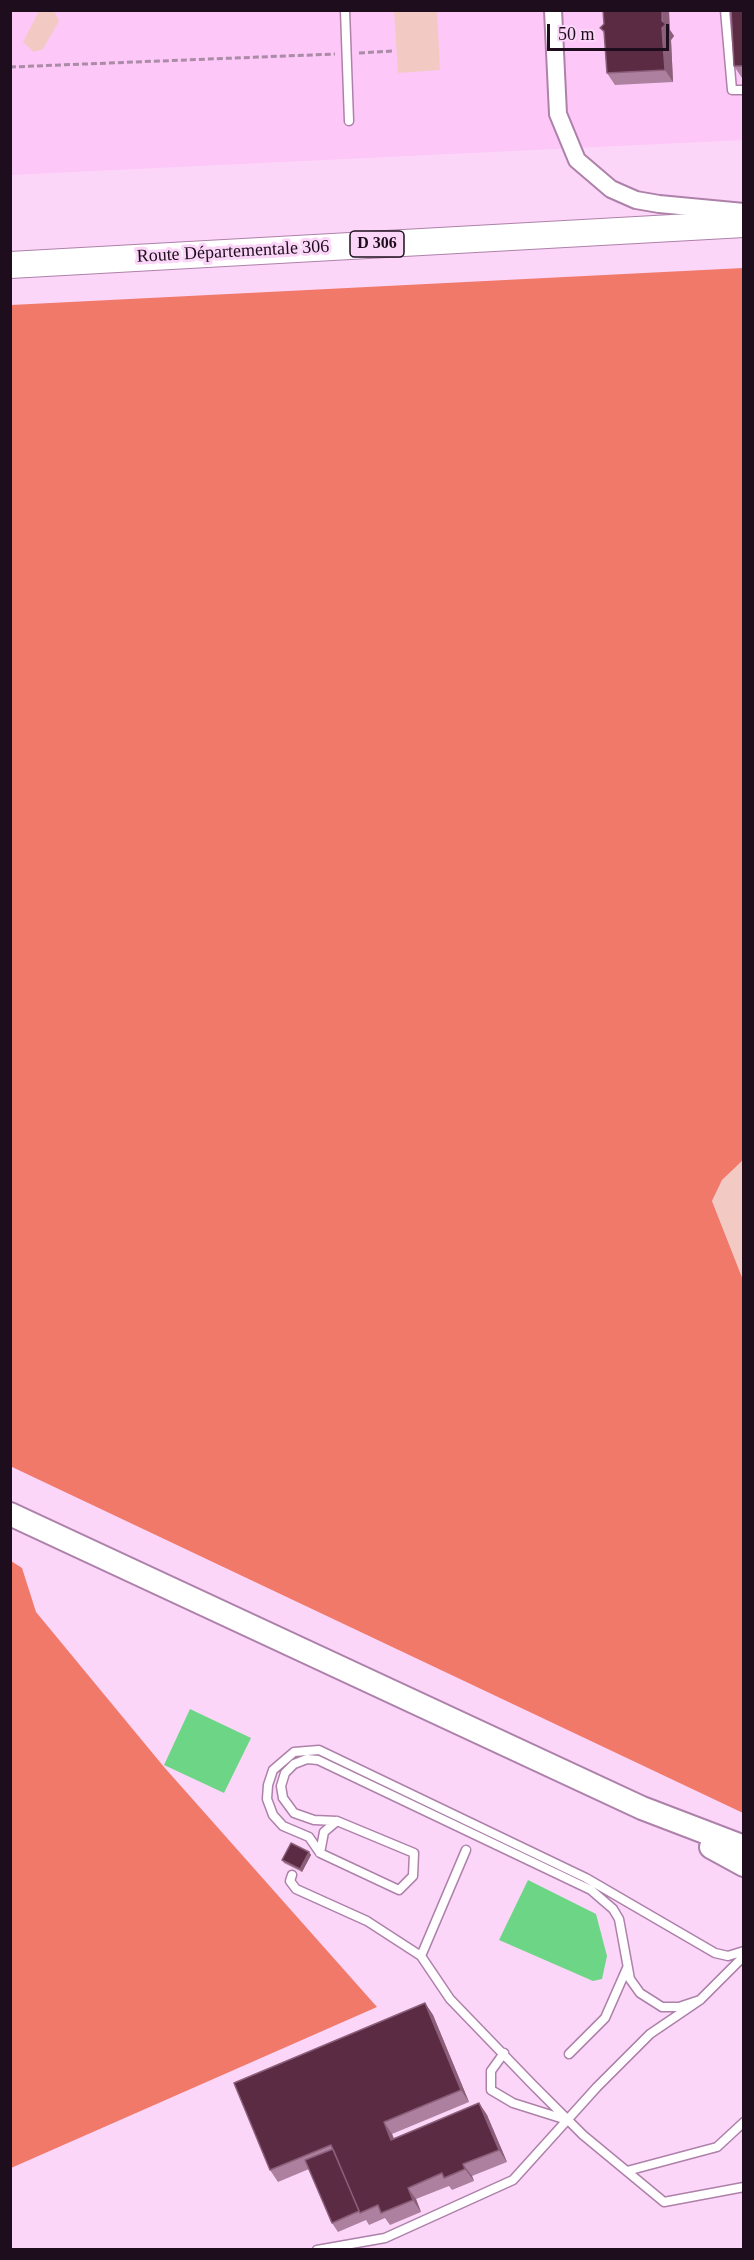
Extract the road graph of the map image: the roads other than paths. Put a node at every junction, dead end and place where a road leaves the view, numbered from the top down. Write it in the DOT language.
graph roads {
  1 [pos="345,10"];
  2 [pos="553,10"];
  3 [pos="725,10"];
  4 [pos="744,90"];
  5 [pos="349,121"];
  6 [pos="744,212"];
  7 [pos="744,224"];
  8 [pos="10,265"];
  9 [pos="10,1514"];
  10 [pos="642,1808"];
  11 [pos="337,1821"];
  12 [pos="744,1847"];
  13 [pos="466,1850"];
  14 [pos="320,1853"];
  15 [pos="744,1865"];
  16 [pos="292,1875"];
  17 [pos="744,1951"];
  18 [pos="421,1956"];
  19 [pos="744,1956"];
  20 [pos="627,1968"];
  21 [pos="700,2000"];
  22 [pos="504,2053"];
  23 [pos="570,2054"];
  24 [pos="568,2120"];
  25 [pos="744,2122"];
  26 [pos="627,2171"];
  27 [pos="744,2187"];
  28 [pos="317,2250"];
  1 -- 5 [label="lane"];
  2 -- 6 [label="street"];
  3 -- 4 [label="lane"];
  7 -- 8 [label="main road, Route Départementale 306 / D 306"];
  9 -- 10 [label="main road"];
  10 -- 12 [label="main road"];
  10 -- 15 [label="main road"];
  11 -- 14 [label="lane"];
  11 -- 14 [label="lane"];
  11 -- 20 [label="lane"];
  13 -- 18 [label="lane"];
  14 -- 17 [label="lane"];
  16 -- 18 [label="lane"];
  18 -- 22 [label="lane"];
  19 -- 21 [label="lane"];
  20 -- 21 [label="lane"];
  20 -- 23 [label="lane"];
  21 -- 24 [label="lane"];
  22 -- 24 [label="lane"];
  22 -- 24 [label="lane"];
  24 -- 26 [label="lane"];
  24 -- 28 [label="lane"];
  25 -- 26 [label="lane"];
  26 -- 27 [label="lane"];
}
